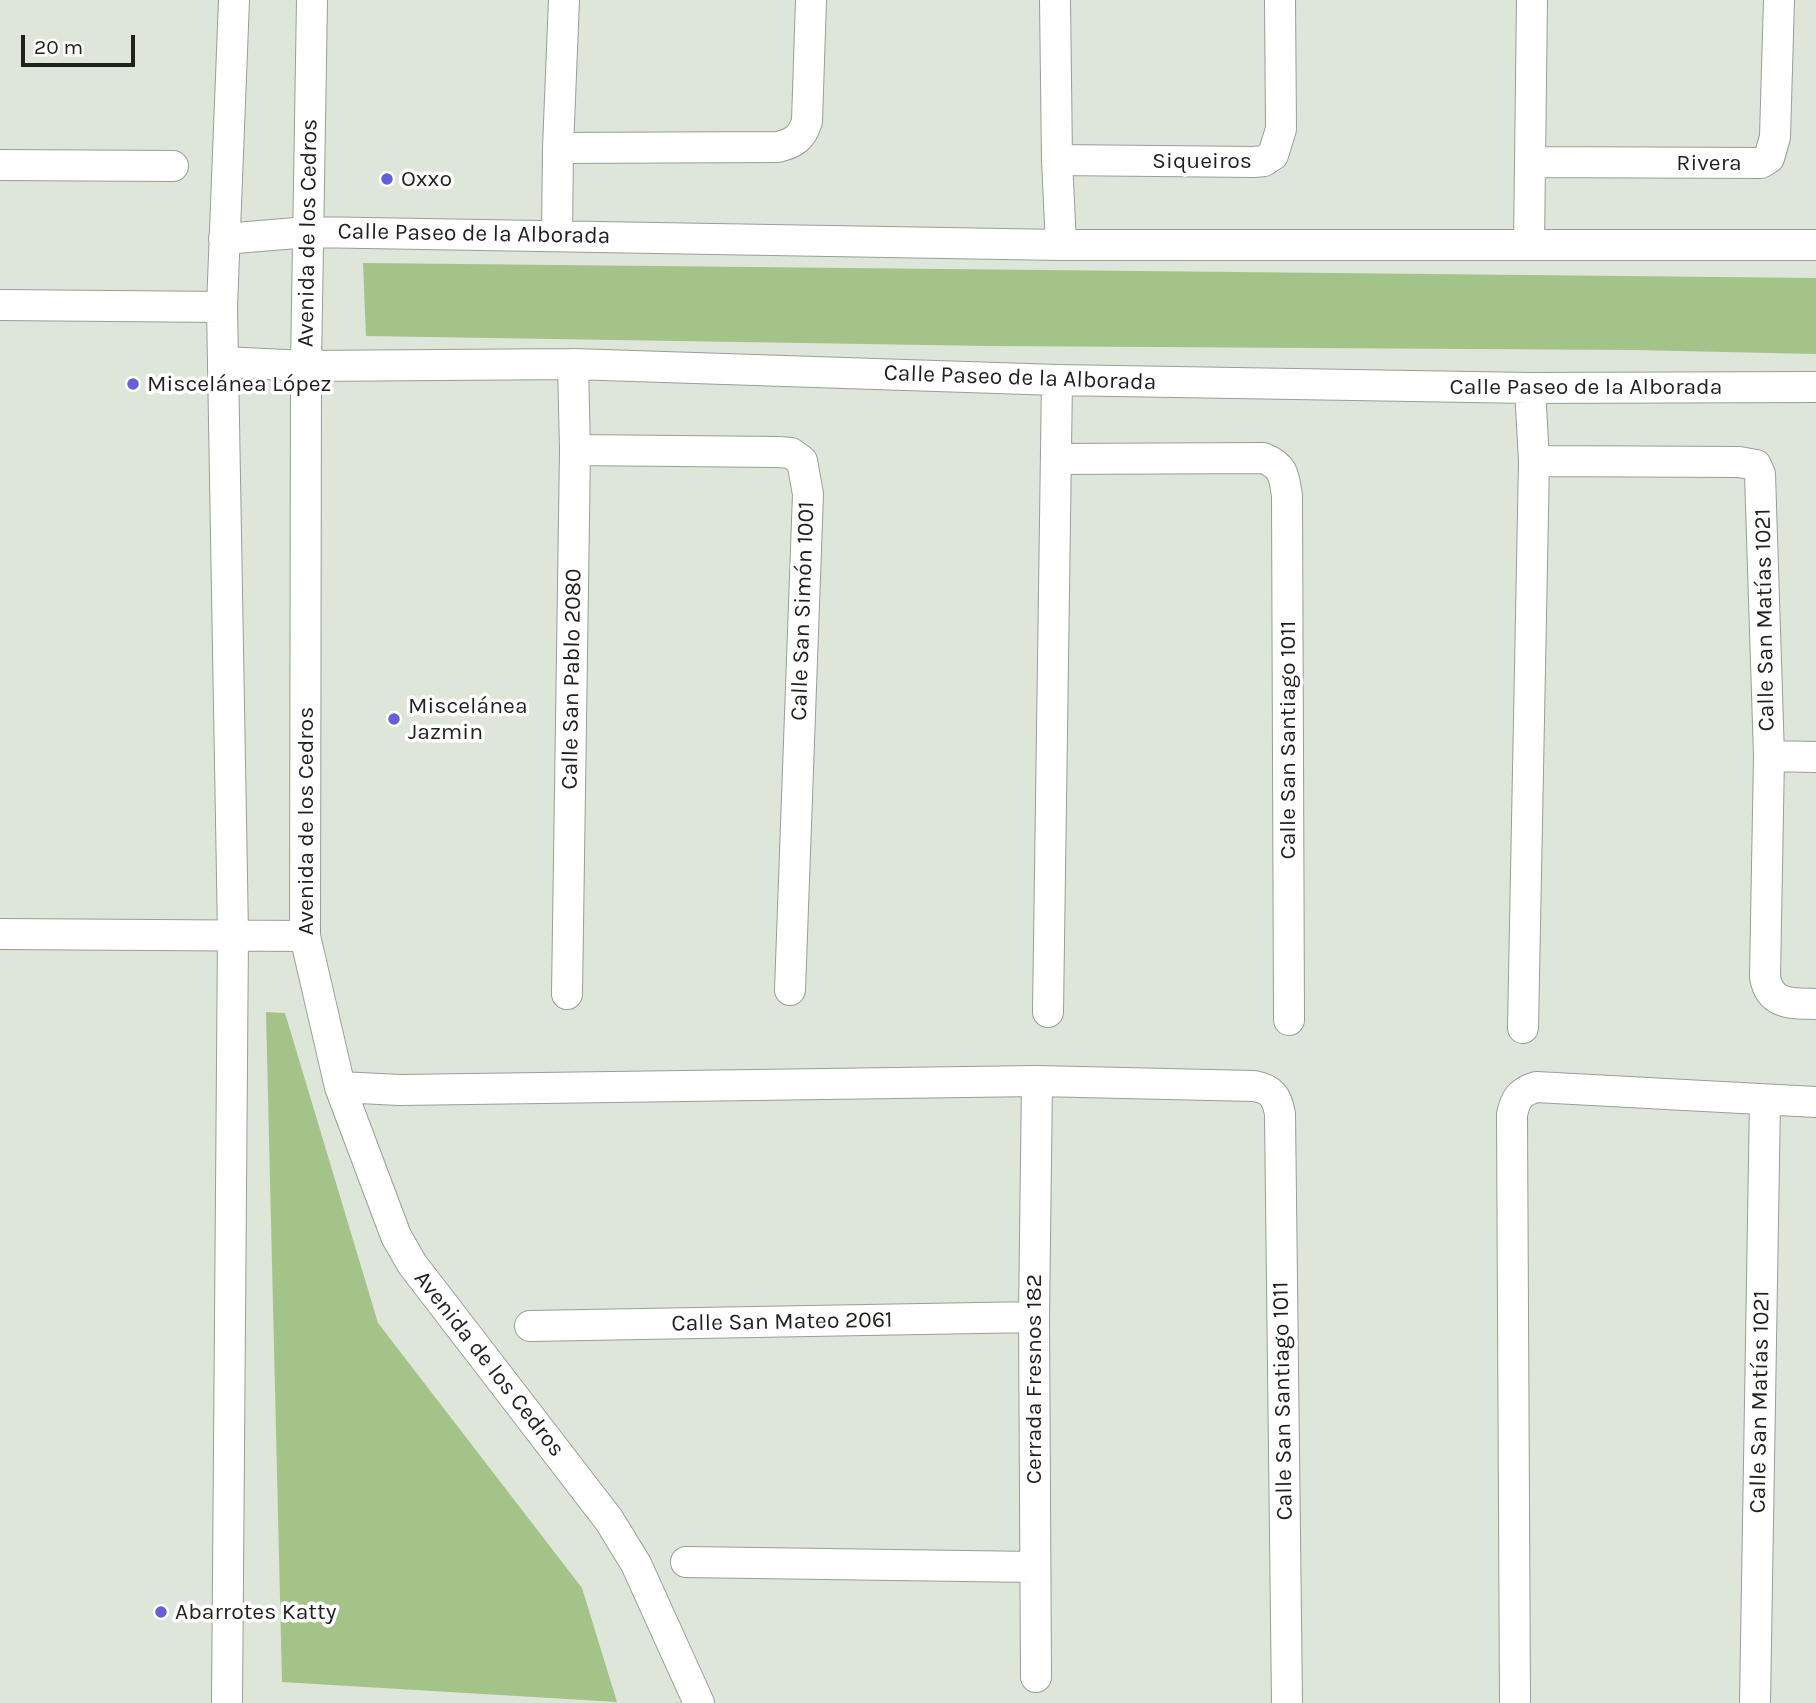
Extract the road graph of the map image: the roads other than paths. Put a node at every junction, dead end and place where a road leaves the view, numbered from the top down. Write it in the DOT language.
graph roads {
  1 [pos="234,0"];
  2 [pos="312,0"];
  3 [pos="564,0"];
  4 [pos="811,0"];
  5 [pos="1055,0"];
  6 [pos="1280,0"];
  7 [pos="1532,0"];
  8 [pos="1779,0"];
  9 [pos="558,148"];
  10 [pos="1057,160"];
  11 [pos="1530,162"];
  12 [pos="0,165"];
  13 [pos="173,166"];
  14 [pos="308,232"];
  15 [pos="556,235"];
  16 [pos="224,239"];
  17 [pos="1529,244"];
  18 [pos="1816,245"];
  19 [pos="1061,246"];
  20 [pos="0,305"];
  21 [pos="222,307"];
  22 [pos="223,362"];
  23 [pos="573,364"];
  24 [pos="306,366"];
  25 [pos="1057,380"];
  26 [pos="1816,387"];
  27 [pos="1530,388"];
  28 [pos="575,450"];
  29 [pos="1056,459"];
  30 [pos="1534,461"];
  31 [pos="1769,756"];
  32 [pos="1816,757"];
  33 [pos="0,934"];
  34 [pos="233,934"];
  35 [pos="305,936"];
  36 [pos="790,990"];
  37 [pos="567,994"];
  38 [pos="1816,1004"];
  39 [pos="1048,1012"];
  40 [pos="1289,1020"];
  41 [pos="1523,1028"];
  42 [pos="1037,1081"];
  43 [pos="340,1087"];
  44 [pos="1765,1100"];
  45 [pos="1816,1102"];
  46 [pos="1034,1317"];
  47 [pos="530,1326"];
  48 [pos="686,1562"];
  49 [pos="1034,1567"];
  50 [pos="1036,1676"];
  51 [pos="227,1703"];
  52 [pos="699,1703"];
  53 [pos="1287,1703"];
  54 [pos="1515,1703"];
  55 [pos="1755,1703"];
  1 -- 16 [label="street"];
  2 -- 14 [label="street, Avenida de los Cedros"];
  3 -- 9 [label="street"];
  4 -- 9 [label="street"];
  5 -- 10 [label="street"];
  6 -- 10 [label="street, Siqueiros"];
  7 -- 11 [label="street"];
  8 -- 11 [label="street, Rivera"];
  9 -- 15 [label="street"];
  10 -- 19 [label="street"];
  11 -- 17 [label="street"];
  12 -- 13 [label="street"];
  14 -- 15 [label="street, Calle Paseo de la Alborada"];
  14 -- 16 [label="street, Calle Paseo de la Alborada"];
  14 -- 24 [label="street, Avenida de los Cedros"];
  15 -- 19 [label="street, Calle Paseo de la Alborada"];
  16 -- 21 [label="street"];
  17 -- 18 [label="street, Calle Paseo de la Alborada"];
  17 -- 19 [label="street, Calle Paseo de la Alborada"];
  20 -- 21 [label="street"];
  21 -- 22 [label="street"];
  22 -- 24 [label="street, Calle Paseo de la Alborada"];
  22 -- 34 [label="street"];
  23 -- 24 [label="street, Calle Paseo de la Alborada"];
  23 -- 25 [label="street, Calle Paseo de la Alborada"];
  23 -- 28 [label="street, Calle San Pablo 2080"];
  24 -- 35 [label="street, Avenida de los Cedros"];
  25 -- 27 [label="street, Calle Paseo de la Alborada"];
  25 -- 29 [label="street"];
  26 -- 27 [label="street, Calle Paseo de la Alborada"];
  27 -- 30 [label="street"];
  28 -- 36 [label="street, Calle San Simón 1001"];
  28 -- 37 [label="street, Calle San Pablo 2080"];
  29 -- 39 [label="street"];
  29 -- 40 [label="street, Calle San Santiago 1011"];
  30 -- 31 [label="street, Calle San Matías 1021"];
  30 -- 41 [label="street"];
  31 -- 32 [label="street"];
  31 -- 38 [label="street, Calle San Matías 1021"];
  33 -- 34 [label="street"];
  34 -- 35 [label="street"];
  34 -- 51 [label="street"];
  35 -- 43 [label="street, Avenida de los Cedros"];
  42 -- 43 [label="street"];
  42 -- 46 [label="street, Cerrada Fresnos 182"];
  42 -- 53 [label="street, Calle San Santiago 1011"];
  43 -- 52 [label="street, Avenida de los Cedros"];
  44 -- 45 [label="street"];
  44 -- 54 [label="street"];
  44 -- 55 [label="street, Calle San Matías 1021"];
  46 -- 47 [label="street, Calle San Mateo 2061"];
  46 -- 49 [label="street, Cerrada Fresnos 182"];
  48 -- 49 [label="street"];
  49 -- 50 [label="street, Cerrada Fresnos 182"];
}
